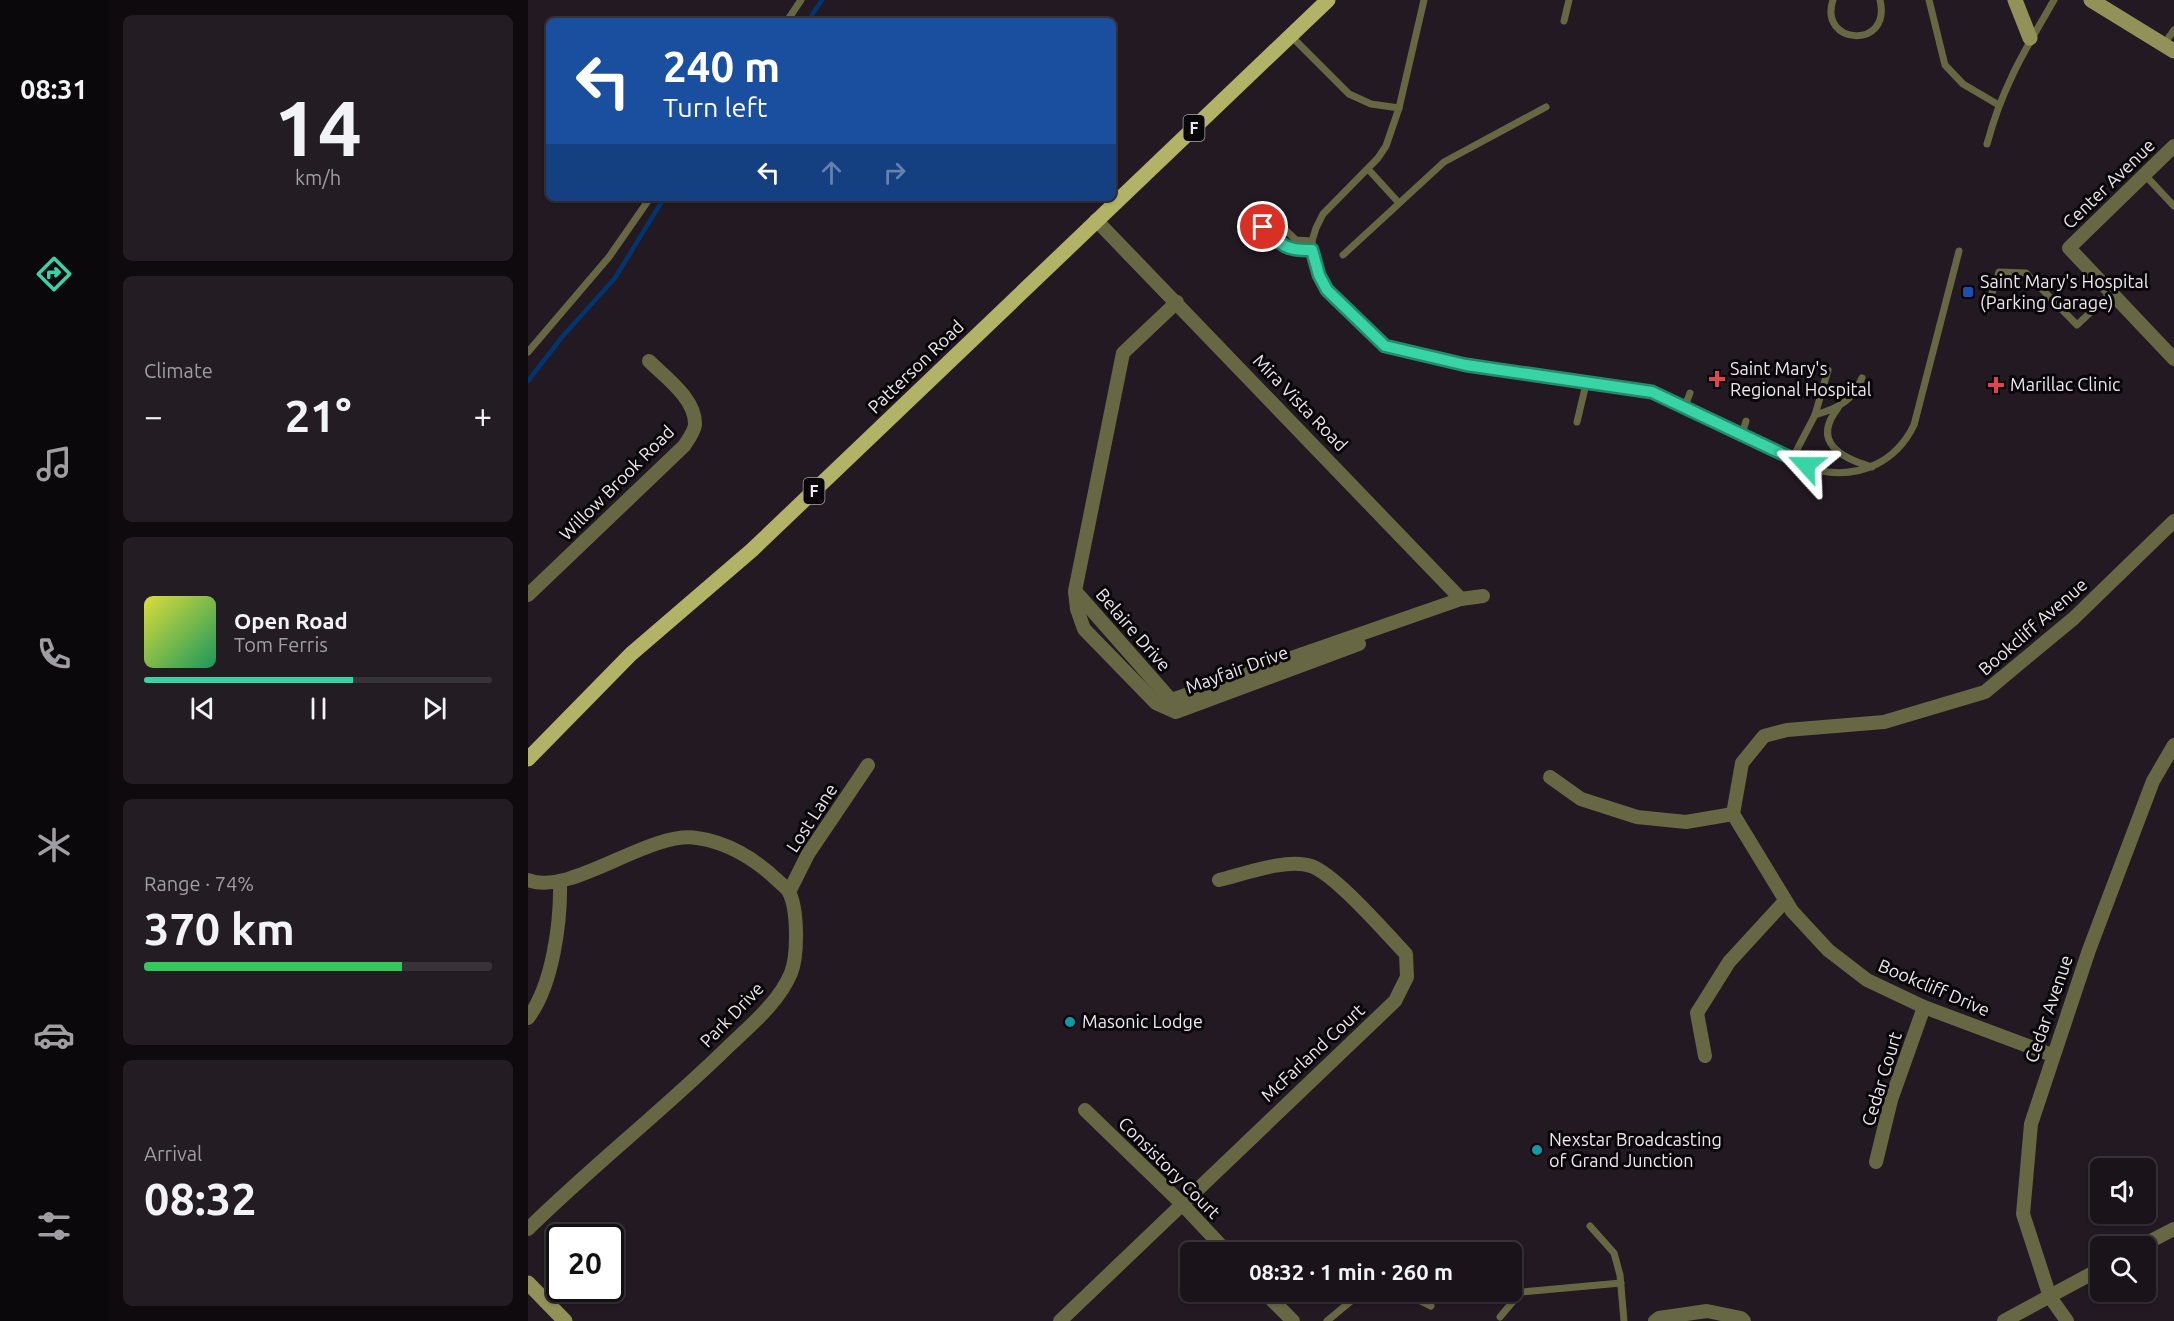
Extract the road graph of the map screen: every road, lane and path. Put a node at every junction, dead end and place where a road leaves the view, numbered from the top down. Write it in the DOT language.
graph roads {
  1 [pos="801,0"];
  2 [pos="1328,0"];
  3 [pos="1424,0"];
  4 [pos="1569,0"];
  5 [pos="1833,0"];
  6 [pos="1880,0"];
  7 [pos="1929,0"];
  8 [pos="2015,0"];
  9 [pos="2054,0"];
  10 [pos="2091,0"];
  11 [pos="789,18"];
  12 [pos="1564,21"];
  13 [pos="2174,30"];
  14 [pos="1291,36"];
  15 [pos="2030,38"];
  16 [pos="2169,48"];
  17 [pos="1997,104"];
  18 [pos="1546,107"];
  19 [pos="1399,108"];
  20 [pos="1987,144"];
  21 [pos="2173,150"];
  22 [pos="1368,169"];
  23 [pos="2145,175"];
  24 [pos="648,201"];
  25 [pos="1398,203"];
  26 [pos="2174,206"];
  27 [pos="1266,211"];
  28 [pos="1260,217"];
  29 [pos="1096,220"];
  30 [pos="1312,241"];
  31 [pos="1312,250"];
  32 [pos="1959,251"];
  33 [pos="1343,255"];
  34 [pos="2111,293"];
  35 [pos="1177,302"];
  36 [pos="1986,311"];
  37 [pos="528,352"];
  38 [pos="2174,359"];
  39 [pos="650,361"];
  40 [pos="1828,370"];
  41 [pos="1862,378"];
  42 [pos="1586,384"];
  43 [pos="1690,393"];
  44 [pos="1685,406"];
  45 [pos="1838,408"];
  46 [pos="1815,415"];
  47 [pos="1746,421"];
  48 [pos="1577,422"];
  49 [pos="1742,434"];
  50 [pos="1792,459"];
  51 [pos="1872,467"];
  52 [pos="2174,521"];
  53 [pos="528,595"];
  54 [pos="1483,596"];
  55 [pos="1461,598"];
  56 [pos="2174,745"];
  57 [pos="528,759"];
  58 [pos="868,765"];
  59 [pos="1550,777"];
  60 [pos="1733,814"];
  61 [pos="528,879"];
  62 [pos="1220,880"];
  63 [pos="560,881"];
  64 [pos="789,892"];
  65 [pos="1785,901"];
  66 [pos="1924,1007"];
  67 [pos="528,1018"];
  68 [pos="2052,1055"];
  69 [pos="1705,1056"];
  70 [pos="1085,1110"];
  71 [pos="1876,1162"];
  72 [pos="1180,1203"];
  73 [pos="1590,1226"];
  74 [pos="2174,1228"];
  75 [pos="528,1229"];
  76 [pos="2156,1238"];
  77 [pos="1217,1242"];
  78 [pos="2090,1275"];
  79 [pos="528,1283"];
  80 [pos="1621,1283"];
  81 [pos="2050,1297"];
  82 [pos="1274,1302"];
  83 [pos="1350,1302"];
  84 [pos="1423,1302"];
  85 [pos="1431,1306"];
  86 [pos="1500,1317"];
  87 [pos="565,1321"];
  88 [pos="1059,1321"];
  89 [pos="1293,1321"];
  90 [pos="1326,1321"];
  91 [pos="1624,1321"];
  92 [pos="1655,1321"];
  93 [pos="1744,1321"];
  94 [pos="2004,1321"];
  95 [pos="2067,1321"];
  1 -- 11 [label="lane"];
  2 -- 14 [label="main road, Patterson Road / F"];
  3 -- 19 [label="lane"];
  4 -- 12 [label="lane"];
  5 -- 6 [label="lane"];
  7 -- 17 [label="lane"];
  8 -- 15 [label="main road"];
  9 -- 15 [label="lane"];
  10 -- 16 [label="main road"];
  13 -- 16 [label="lane"];
  14 -- 19 [label="lane"];
  14 -- 29 [label="main road, Patterson Road / F"];
  15 -- 17 [label="lane"];
  17 -- 20 [label="lane"];
  18 -- 25 [label="lane"];
  19 -- 22 [label="lane"];
  21 -- 23 [label="street, Center Avenue"];
  22 -- 25 [label="lane"];
  22 -- 30 [label="lane"];
  23 -- 26 [label="lane"];
  23 -- 34 [label="street, Center Avenue"];
  24 -- 37 [label="lane"];
  25 -- 33 [label="lane"];
  27 -- 30 [label="lane"];
  28 -- 31 [label="lane"];
  29 -- 35 [label="street, Mira Vista Road"];
  29 -- 57 [label="main road, Patterson Road / F"];
  30 -- 31 [label="lane"];
  31 -- 42 [label="lane"];
  32 -- 51 [label="lane"];
  34 -- 36 [label="lane"];
  34 -- 38 [label="street"];
  35 -- 55 [label="street, Mira Vista Road"];
  35 -- 55 [label="street, Belaire Drive"];
  39 -- 53 [label="street, Willow Brook Road"];
  40 -- 46 [label="lane"];
  41 -- 45 [label="lane"];
  42 -- 44 [label="lane"];
  42 -- 48 [label="lane"];
  43 -- 44 [label="lane"];
  44 -- 49 [label="lane"];
  45 -- 46 [label="lane"];
  45 -- 51 [label="lane"];
  46 -- 50 [label="lane"];
  47 -- 49 [label="lane"];
  49 -- 50 [label="lane"];
  50 -- 51 [label="lane"];
  52 -- 60 [label="street, Bookcliff Avenue"];
  54 -- 55 [label="street"];
  56 -- 68 [label="street, Cedar Avenue"];
  58 -- 64 [label="street, Lost Lane"];
  59 -- 60 [label="street"];
  60 -- 65 [label="street, Bookcliff Drive"];
  61 -- 63 [label="street"];
  62 -- 72 [label="street, McFarland Court"];
  63 -- 64 [label="street"];
  63 -- 67 [label="street"];
  64 -- 75 [label="street, Park Drive"];
  65 -- 66 [label="street, Bookcliff Drive"];
  65 -- 69 [label="street"];
  66 -- 68 [label="street, Bookcliff Drive"];
  66 -- 71 [label="street, Cedar Court"];
  68 -- 81 [label="street, Cedar Avenue"];
  70 -- 72 [label="street, Consistory Court"];
  72 -- 77 [label="street, Consistory Court"];
  72 -- 88 [label="street, McFarland Court"];
  73 -- 80 [label="lane"];
  74 -- 76 [label="street"];
  78 -- 81 [label="street"];
  79 -- 87 [label="main road"];
  80 -- 86 [label="lane"];
  80 -- 91 [label="lane"];
  81 -- 94 [label="street"];
  81 -- 95 [label="street, Cedar Avenue"];
  82 -- 89 [label="street"];
  83 -- 90 [label="lane"];
  84 -- 85 [label="lane"];
  92 -- 93 [label="street"];
}
